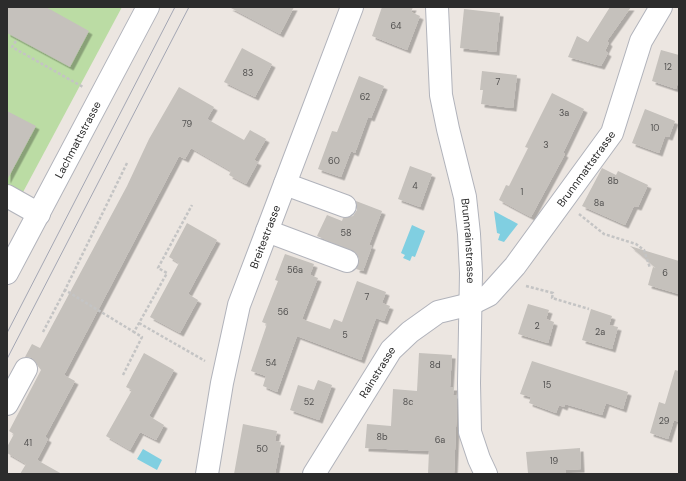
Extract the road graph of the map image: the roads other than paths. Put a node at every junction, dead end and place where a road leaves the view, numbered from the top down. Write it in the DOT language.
graph roads {
  1 [pos="148,7"];
  2 [pos="352,7"];
  3 [pos="437,7"];
  4 [pos="661,7"];
  5 [pos="285,184"];
  6 [pos="7,196"];
  7 [pos="345,206"];
  8 [pos="39,214"];
  9 [pos="267,231"];
  10 [pos="347,261"];
  11 [pos="7,273"];
  12 [pos="471,304"];
  13 [pos="26,369"];
  14 [pos="7,404"];
  15 [pos="207,474"];
  16 [pos="314,474"];
  17 [pos="486,474"];
  1 -- 8 [label="street, Lachmattstrasse"];
  2 -- 5 [label="street, Breitestrasse"];
  3 -- 12 [label="street, Brunnrainstrasse"];
  4 -- 12 [label="street, Brunnmattstrasse"];
  5 -- 7 [label="street"];
  5 -- 9 [label="street, Breitestrasse"];
  6 -- 8 [label="street"];
  8 -- 11 [label="street, Lachmattstrasse"];
  9 -- 10 [label="street"];
  9 -- 15 [label="street, Breitestrasse"];
  12 -- 16 [label="street, Rainstrasse"];
  12 -- 17 [label="street, Brunnrainstrasse"];
  13 -- 14 [label="street"];
}
